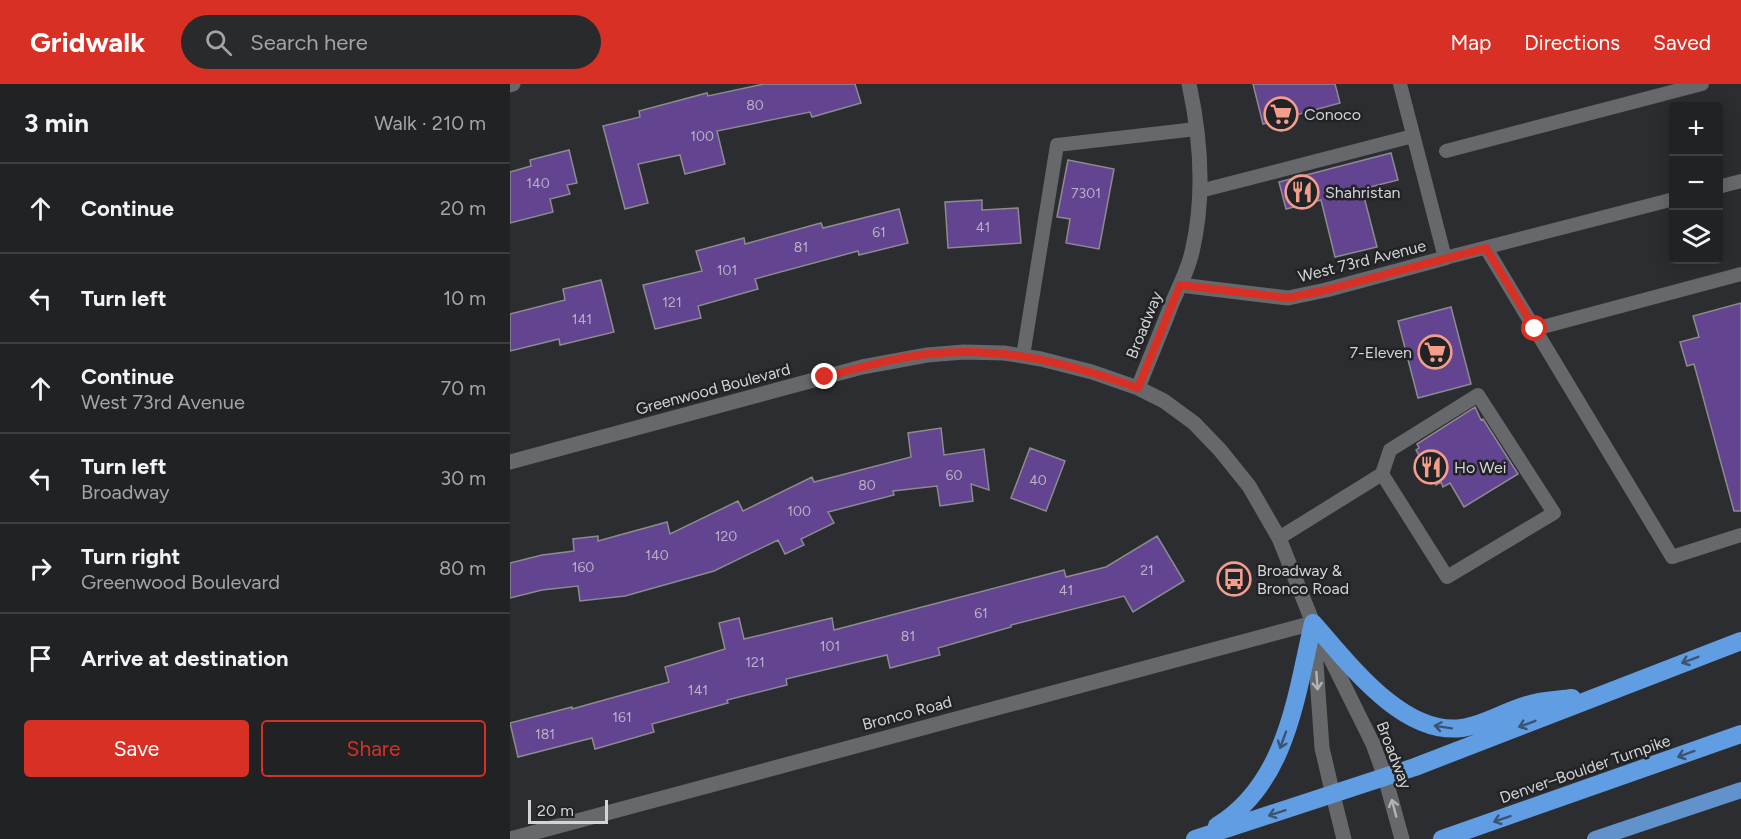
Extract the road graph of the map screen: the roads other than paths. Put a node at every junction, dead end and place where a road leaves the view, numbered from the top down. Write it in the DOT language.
graph roads {
  1 [pos="1189,84"];
  2 [pos="1400,84"];
  3 [pos="1702,84"];
  4 [pos="1196,129"];
  5 [pos="1413,136"];
  6 [pos="1446,151"];
  7 [pos="1741,181"];
  8 [pos="1723,186"];
  9 [pos="1200,191"];
  10 [pos="1669,200"];
  11 [pos="1486,248"];
  12 [pos="1445,258"];
  13 [pos="1741,274"];
  14 [pos="1180,285"];
  15 [pos="1535,329"];
  16 [pos="1023,356"];
  17 [pos="1138,388"];
  18 [pos="510,462"];
  19 [pos="1382,474"];
  20 [pos="1741,535"];
  21 [pos="1279,538"];
  22 [pos="1313,623"];
  23 [pos="1741,641"];
  24 [pos="1601,695"];
  25 [pos="1741,734"];
  26 [pos="1385,777"];
  27 [pos="1741,790"];
  28 [pos="1332,795"];
  29 [pos="510,839"];
  30 [pos="1194,839"];
  31 [pos="1344,839"];
  32 [pos="1402,839"];
  33 [pos="1442,839"];
  34 [pos="1595,839"];
  1 -- 4 [label="street, Broadway"];
  2 -- 5 [label="lane"];
  3 -- 6 [label="lane"];
  4 -- 9 [label="street, Broadway"];
  4 -- 16 [label="lane"];
  5 -- 9 [label="lane"];
  5 -- 12 [label="lane"];
  7 -- 8 [label="lane"];
  9 -- 14 [label="street, Broadway"];
  10 -- 11 [label="lane"];
  11 -- 12 [label="lane"];
  11 -- 15 [label="lane"];
  12 -- 14 [label="street, West 73rd Avenue"];
  13 -- 15 [label="lane"];
  14 -- 17 [label="street, Broadway"];
  15 -- 20 [label="lane"];
  16 -- 17 [label="street, Greenwood Boulevard"];
  16 -- 18 [label="street, Greenwood Boulevard"];
  17 -- 21 [label="street, Broadway"];
  19 -- 19 [label="lane"];
  19 -- 21 [label="lane"];
  21 -- 22 [label="street, Broadway"];
  24 -- 22 [label="highway, one-way"];
  22 -- 26 [label="street, Broadway"];
  22 -- 28 [label="street, Broadway, one-way"];
  22 -- 29 [label="street, Bronco Road"];
  22 -- 30 [label="highway, one-way"];
  23 -- 24 [label="highway, one-way"];
  24 -- 26 [label="highway, one-way"];
  25 -- 33 [label="highway, Denver–Boulder Turnpike, one-way"];
  26 -- 28 [label="highway"];
  32 -- 26 [label="street, Broadway, one-way"];
  27 -- 34 [label="highway"];
  28 -- 30 [label="highway, one-way"];
  28 -- 31 [label="street, Broadway"];
}
